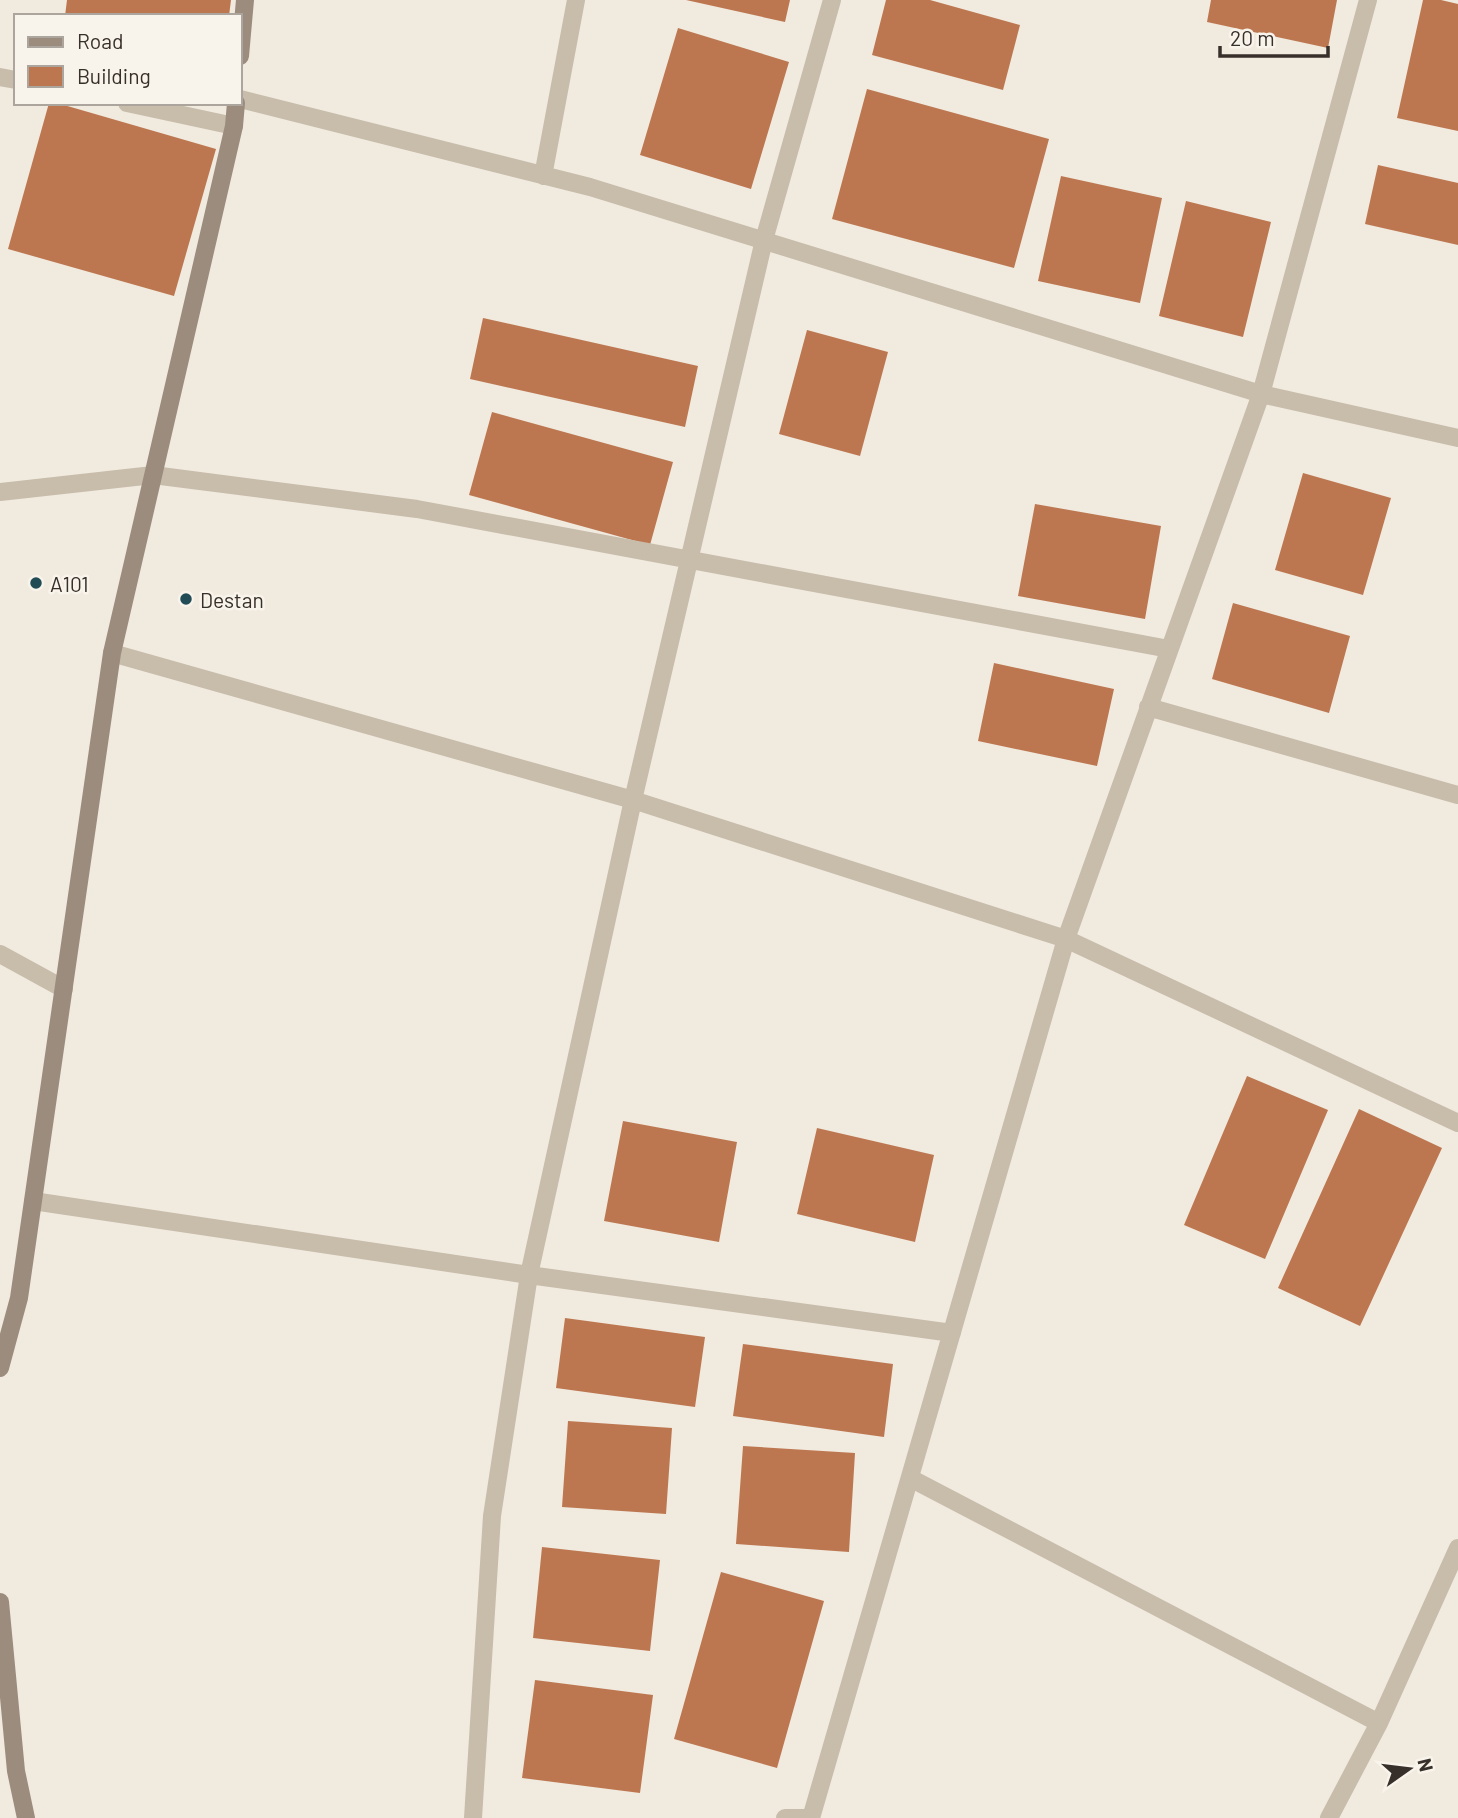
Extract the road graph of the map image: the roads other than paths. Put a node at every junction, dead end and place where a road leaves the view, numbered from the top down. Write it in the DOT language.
graph roads {
  1 [pos="245,0"];
  2 [pos="576,0"];
  3 [pos="832,0"];
  4 [pos="1368,0"];
  5 [pos="242,34"];
  6 [pos="242,100"];
  7 [pos="136,105"];
  8 [pos="236,105"];
  9 [pos="234,126"];
  10 [pos="542,176"];
  11 [pos="764,240"];
  12 [pos="1261,394"];
  13 [pos="1458,438"];
  14 [pos="153,475"];
  15 [pos="0,492"];
  16 [pos="689,561"];
  17 [pos="1169,649"];
  18 [pos="112,653"];
  19 [pos="1149,707"];
  20 [pos="1458,795"];
  21 [pos="633,800"];
  22 [pos="1066,939"];
  23 [pos="0,954"];
  24 [pos="64,989"];
  25 [pos="1458,1123"];
  26 [pos="33,1201"];
  27 [pos="529,1275"];
  28 [pos="952,1333"];
  29 [pos="0,1368"];
  30 [pos="910,1478"];
  31 [pos="1458,1548"];
  32 [pos="0,1602"];
  33 [pos="1379,1723"];
  34 [pos="26,1818"];
  35 [pos="473,1818"];
  36 [pos="785,1818"];
  37 [pos="812,1818"];
  38 [pos="1329,1818"];
  1 -- 5 [label="main road"];
  2 -- 10 [label="street"];
  3 -- 11 [label="street"];
  4 -- 12 [label="street"];
  6 -- 10 [label="street"];
  7 -- 9 [label="street"];
  8 -- 9 [label="main road"];
  9 -- 14 [label="main road"];
  10 -- 11 [label="street"];
  11 -- 12 [label="street"];
  11 -- 16 [label="street"];
  12 -- 13 [label="street"];
  12 -- 17 [label="street"];
  14 -- 15 [label="street"];
  14 -- 16 [label="street"];
  14 -- 18 [label="main road"];
  16 -- 17 [label="street"];
  16 -- 21 [label="street"];
  17 -- 19 [label="street"];
  18 -- 21 [label="street"];
  18 -- 24 [label="main road"];
  19 -- 20 [label="street"];
  19 -- 22 [label="street"];
  21 -- 22 [label="street"];
  21 -- 27 [label="street"];
  22 -- 25 [label="street"];
  22 -- 28 [label="street"];
  23 -- 24 [label="street"];
  24 -- 26 [label="main road"];
  26 -- 27 [label="street"];
  26 -- 29 [label="main road"];
  27 -- 28 [label="street"];
  27 -- 35 [label="street"];
  28 -- 30 [label="street"];
  30 -- 33 [label="street"];
  30 -- 37 [label="street"];
  31 -- 33 [label="street"];
  32 -- 34 [label="main road"];
  33 -- 38 [label="street"];
  36 -- 37 [label="street"];
}
